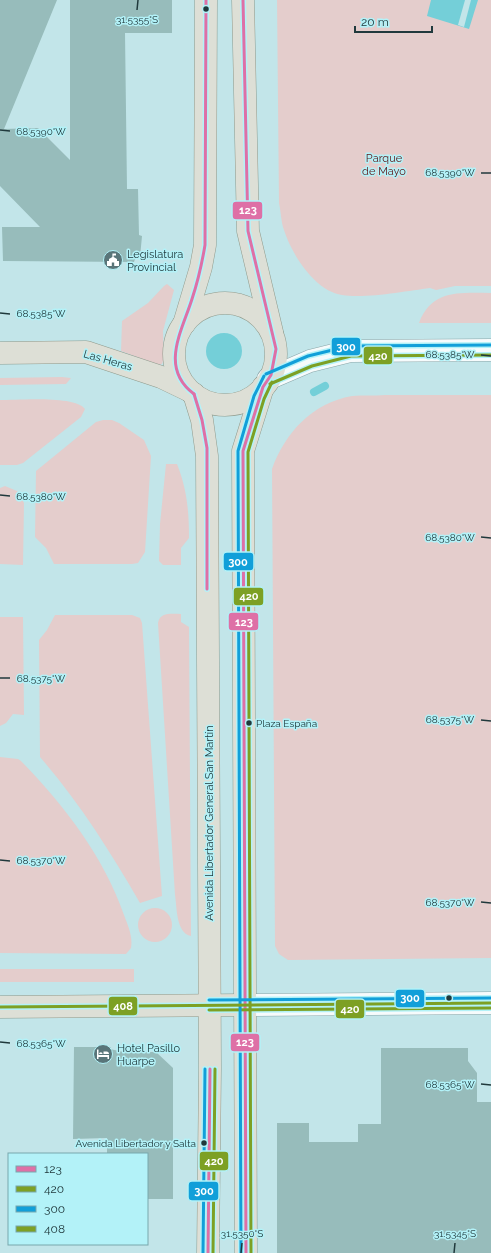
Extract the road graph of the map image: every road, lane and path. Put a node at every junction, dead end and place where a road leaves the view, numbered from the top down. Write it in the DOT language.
graph roads {
  1 [pos="206,0"];
  2 [pos="243,0"];
  3 [pos="184,324"];
  4 [pos="272,332"];
  5 [pos="491,350"];
  6 [pos="0,353"];
  7 [pos="266,383"];
  8 [pos="191,392"];
  9 [pos="491,1003"];
  10 [pos="209,1005"];
  11 [pos="244,1005"];
  12 [pos="0,1007"];
  13 [pos="208,1253"];
  14 [pos="246,1253"];
  1 -- 3 [label="main road"];
  2 -- 4 [label="main road"];
  3 -- 4 [label="main road"];
  3 -- 8 [label="main road"];
  4 -- 7 [label="main road"];
  5 -- 7 [label="main road"];
  6 -- 8 [label="main road, Las Heras"];
  7 -- 8 [label="main road"];
  7 -- 11 [label="main road"];
  8 -- 10 [label="main road, Avenida Libertador General San Martín"];
  9 -- 11 [label="main road"];
  10 -- 11 [label="main road"];
  10 -- 12 [label="main road"];
  10 -- 13 [label="main road, Avenida Libertador General San Martín"];
  11 -- 14 [label="main road"];
}
